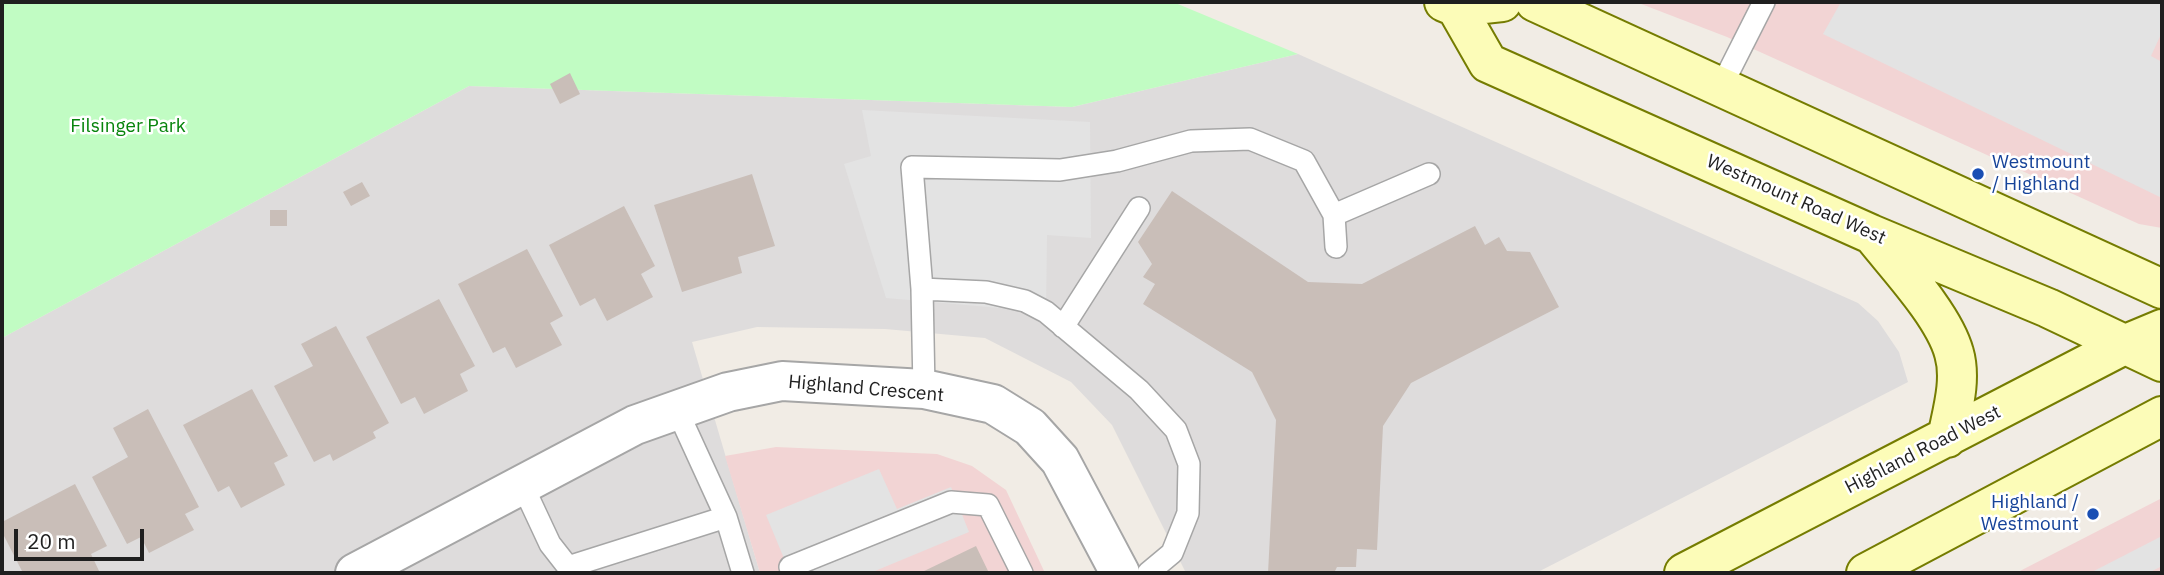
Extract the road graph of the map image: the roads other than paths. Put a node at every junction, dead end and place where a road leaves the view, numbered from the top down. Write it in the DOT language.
graph roads {
  1 [pos="1502,2"];
  2 [pos="1535,2"];
  3 [pos="1764,2"];
  4 [pos="1450,4"];
  5 [pos="1721,87"];
  6 [pos="1429,174"];
  7 [pos="1139,208"];
  8 [pos="1334,215"];
  9 [pos="1871,234"];
  10 [pos="1336,247"];
  11 [pos="922,289"];
  12 [pos="2162,289"];
  13 [pos="1063,327"];
  14 [pos="2162,329"];
  15 [pos="2126,344"];
  16 [pos="2162,362"];
  17 [pos="924,389"];
  18 [pos="677,410"];
  19 [pos="2162,416"];
  20 [pos="1947,438"];
  21 [pos="522,484"];
  22 [pos="726,517"];
  23 [pos="790,567"];
  24 [pos="355,573"];
  25 [pos="743,573"];
  26 [pos="1022,573"];
  27 [pos="1120,573"];
  28 [pos="1148,573"];
  29 [pos="1684,573"];
  30 [pos="1866,573"];
  1 -- 4 [label="main road, Westmount Road West"];
  2 -- 5 [label="main road"];
  3 -- 5 [label="lane"];
  4 -- 9 [label="main road, Westmount Road West"];
  5 -- 12 [label="main road"];
  6 -- 8 [label="lane"];
  7 -- 13 [label="lane"];
  8 -- 10 [label="lane"];
  8 -- 11 [label="lane"];
  9 -- 15 [label="main road, Westmount Road West"];
  9 -- 20 [label="main road"];
  11 -- 13 [label="lane"];
  11 -- 17 [label="lane"];
  13 -- 28 [label="lane"];
  14 -- 15 [label="main road, Highland Road West"];
  15 -- 16 [label="main road, Westmount Road West"];
  15 -- 20 [label="main road, Highland Road West"];
  17 -- 18 [label="street, Highland Crescent"];
  17 -- 27 [label="street, Highland Crescent"];
  18 -- 21 [label="street, Highland Crescent"];
  18 -- 22 [label="lane"];
  19 -- 30 [label="main road"];
  20 -- 29 [label="main road, Highland Road West"];
  21 -- 22 [label="lane"];
  21 -- 24 [label="street, Highland Crescent"];
  22 -- 25 [label="lane"];
  23 -- 26 [label="lane"];
}
